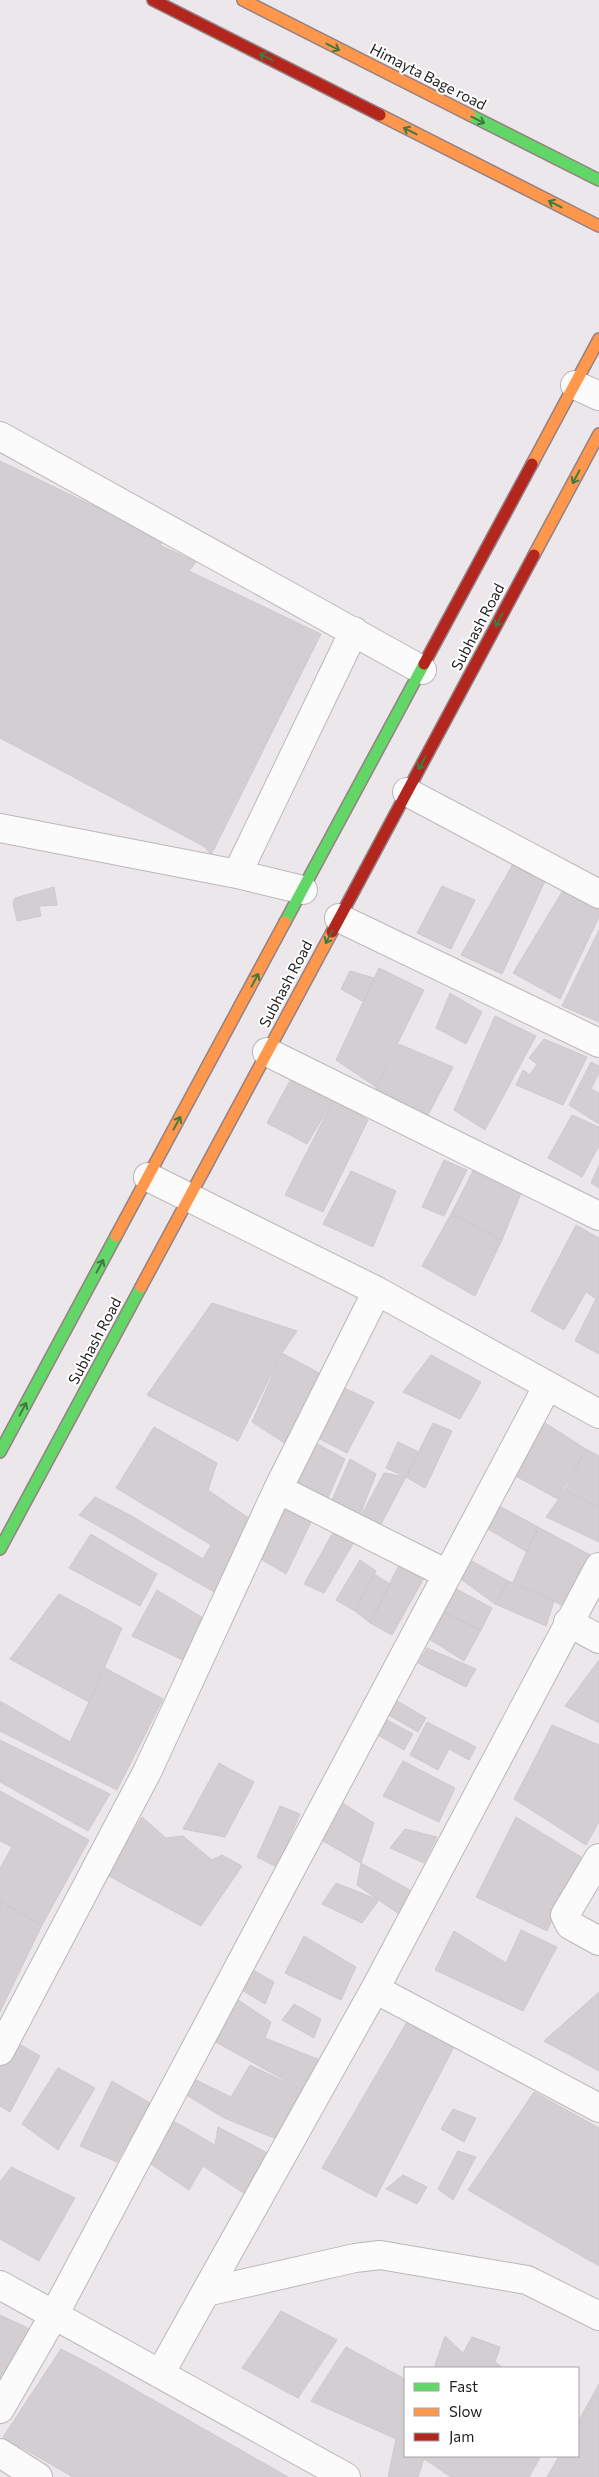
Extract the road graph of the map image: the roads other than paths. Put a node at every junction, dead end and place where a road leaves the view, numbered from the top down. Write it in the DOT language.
graph roads {
  1 [pos="154,0"];
  2 [pos="243,0"];
  3 [pos="599,180"];
  4 [pos="599,226"];
  5 [pos="599,339"];
  6 [pos="587,391"];
  7 [pos="599,434"];
  8 [pos="0,436"];
  9 [pos="354,631"];
  10 [pos="422,670"];
  11 [pos="407,792"];
  12 [pos="0,828"];
  13 [pos="237,874"];
  14 [pos="303,890"];
  15 [pos="599,894"];
  16 [pos="339,918"];
  17 [pos="599,1042"];
  18 [pos="267,1052"];
  19 [pos="148,1177"];
  20 [pos="188,1198"];
  21 [pos="599,1216"];
  22 [pos="377,1291"];
  23 [pos="547,1386"];
  24 [pos="599,1414"];
  25 [pos="0,1452"];
  26 [pos="278,1489"];
  27 [pos="0,1549"];
  28 [pos="599,1566"];
  29 [pos="447,1574"];
  30 [pos="568,1622"];
  31 [pos="599,1639"];
  32 [pos="599,1858"];
  33 [pos="599,1941"];
  34 [pos="375,1989"];
  35 [pos="0,2051"];
  36 [pos="599,2108"];
  37 [pos="0,2285"];
  38 [pos="206,2292"];
  39 [pos="54,2315"];
  40 [pos="599,2316"];
  41 [pos="160,2374"];
  42 [pos="0,2409"];
  43 [pos="0,2453"];
  44 [pos="38,2477"];
  45 [pos="346,2477"];
  4 -- 1 [label="street, one-way"];
  2 -- 3 [label="street, Himayta Bage road, one-way"];
  5 -- 6 [label="street, Subhash Road"];
  6 -- 10 [label="street, Subhash Road"];
  7 -- 11 [label="street, Subhash Road, one-way"];
  8 -- 9 [label="street"];
  9 -- 10 [label="street"];
  9 -- 13 [label="street"];
  10 -- 14 [label="street, Subhash Road"];
  11 -- 15 [label="street"];
  11 -- 16 [label="street, Subhash Road"];
  12 -- 13 [label="street"];
  13 -- 14 [label="street"];
  19 -- 14 [label="street, Subhash Road, one-way"];
  16 -- 17 [label="street"];
  16 -- 18 [label="street, Subhash Road, one-way"];
  18 -- 20 [label="street, Subhash Road"];
  18 -- 21 [label="street"];
  19 -- 20 [label="street"];
  25 -- 19 [label="street, Subhash Road, one-way"];
  20 -- 22 [label="street"];
  20 -- 27 [label="street, Subhash Road"];
  22 -- 23 [label="street"];
  22 -- 26 [label="street"];
  23 -- 24 [label="street"];
  23 -- 29 [label="street"];
  26 -- 29 [label="street"];
  26 -- 35 [label="street"];
  28 -- 30 [label="street"];
  29 -- 39 [label="street"];
  30 -- 31 [label="street"];
  30 -- 34 [label="street"];
  32 -- 33 [label="street"];
  34 -- 36 [label="street"];
  34 -- 38 [label="street"];
  37 -- 39 [label="street"];
  38 -- 40 [label="street"];
  38 -- 41 [label="street"];
  39 -- 41 [label="street"];
  39 -- 42 [label="street"];
  41 -- 45 [label="street"];
  43 -- 44 [label="street"];
}
